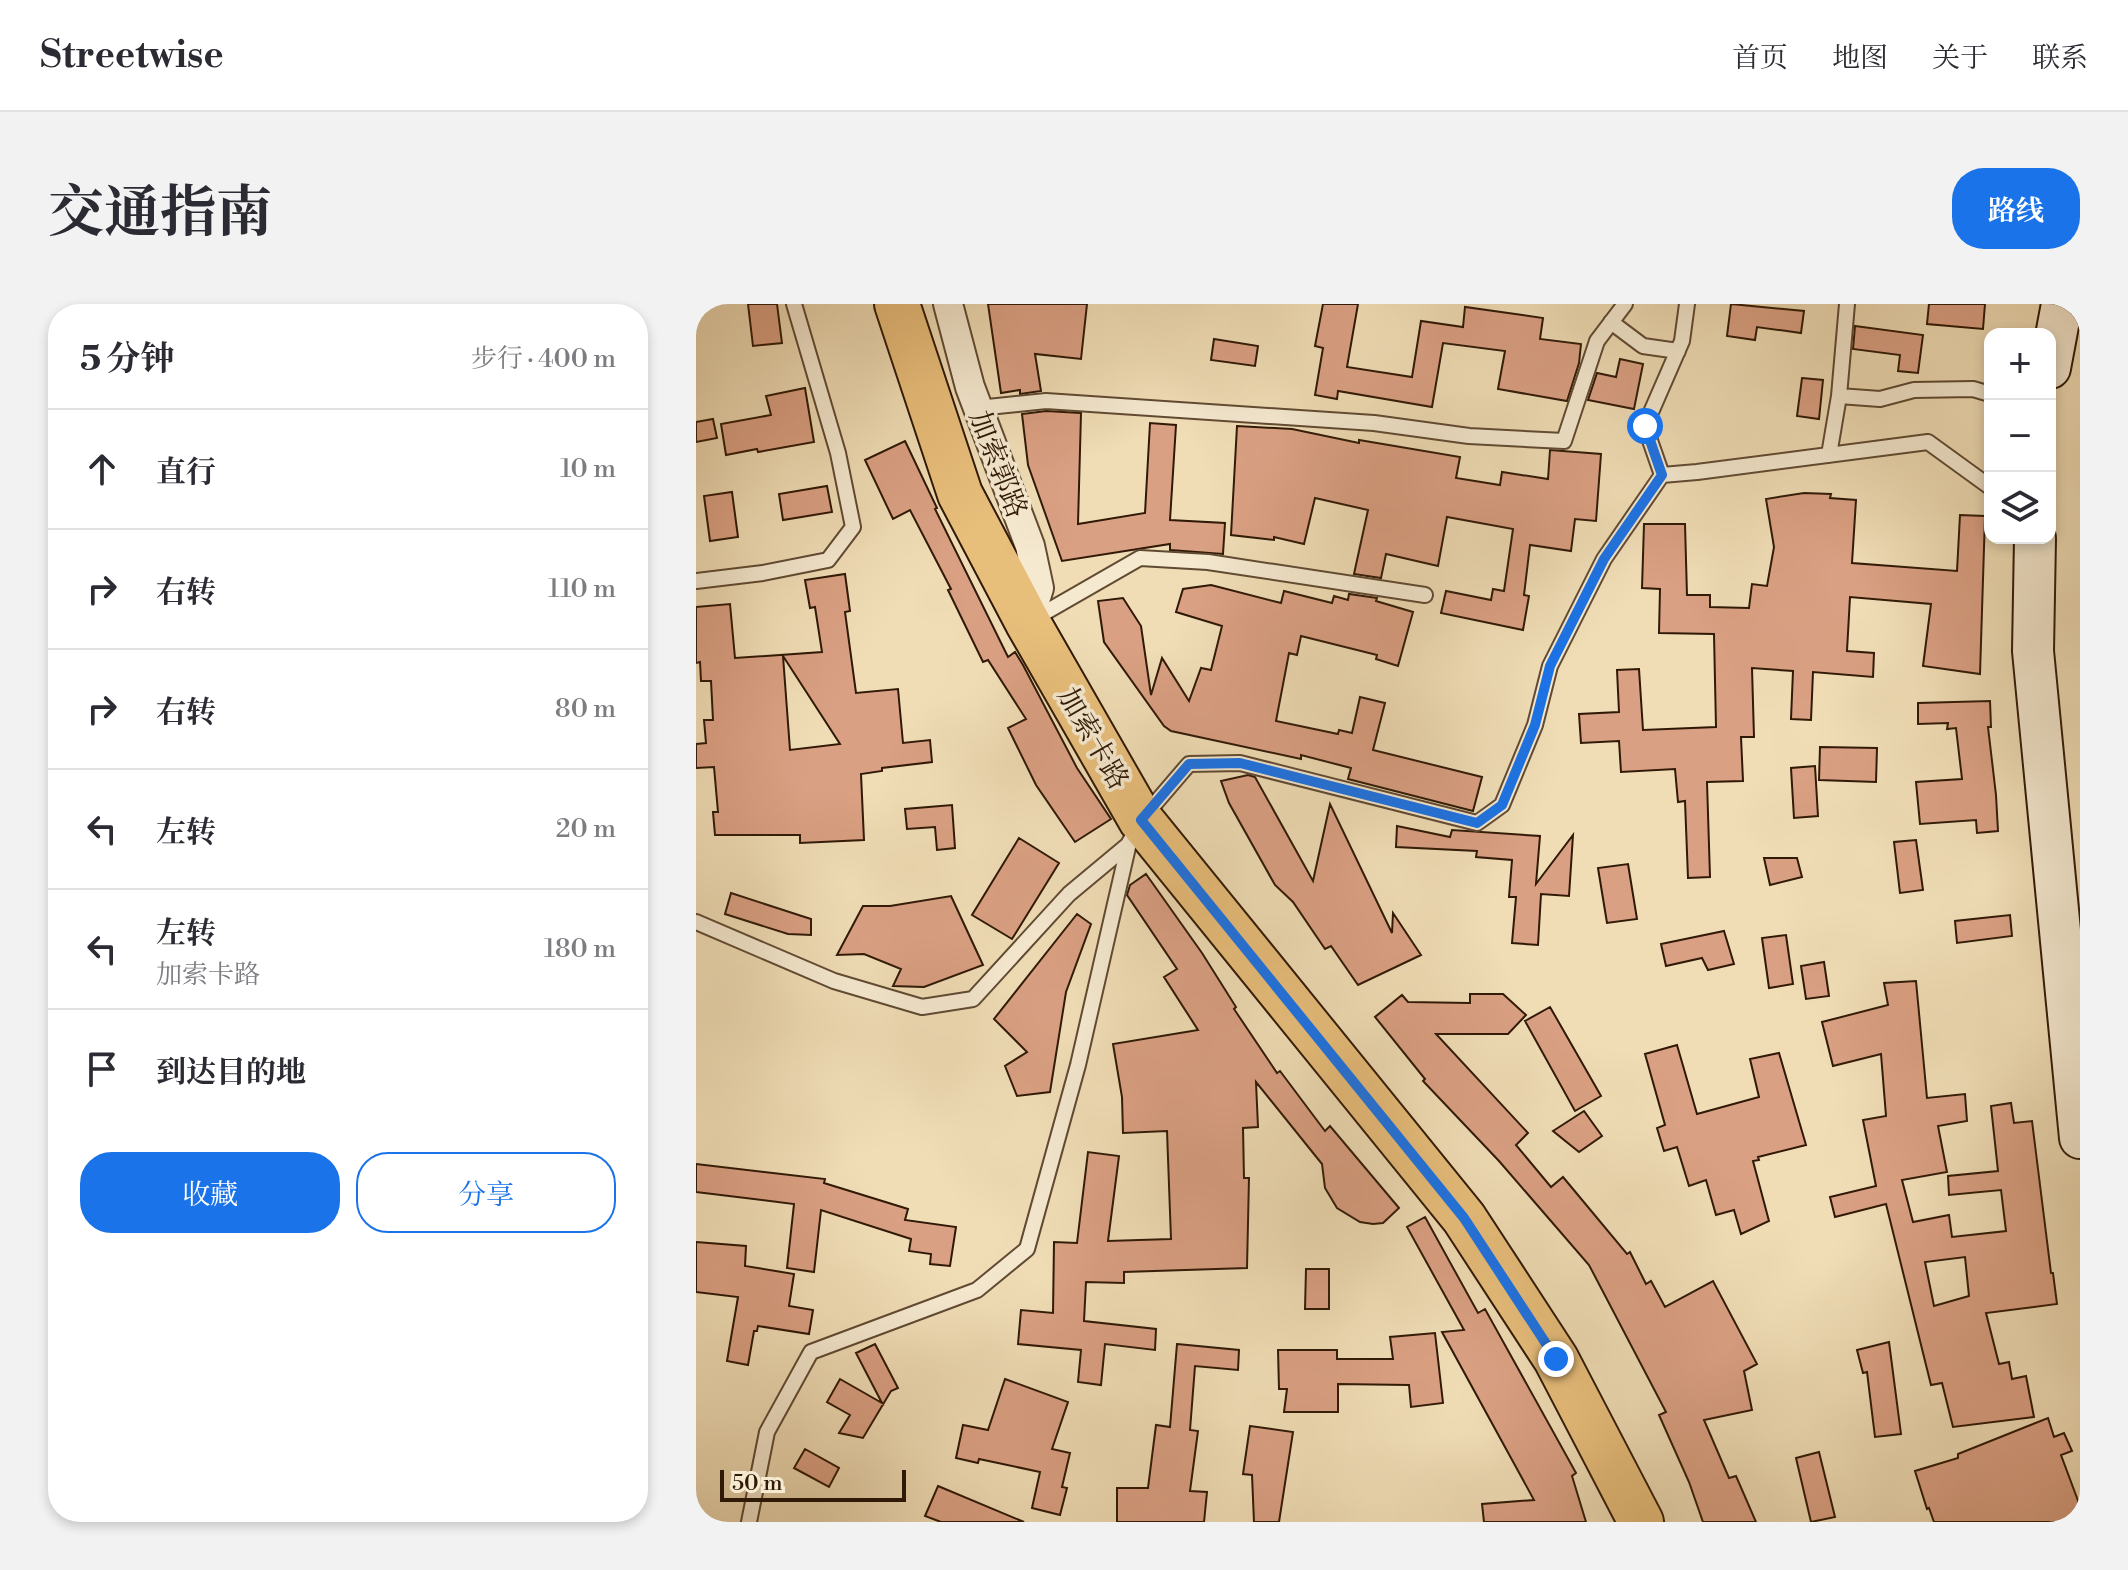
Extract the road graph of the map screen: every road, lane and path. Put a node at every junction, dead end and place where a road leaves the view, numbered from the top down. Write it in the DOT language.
graph roads {
  1 [pos="794,304"];
  2 [pos="897,304"];
  3 [pos="948,304"];
  4 [pos="1625,304"];
  5 [pos="1687,304"];
  6 [pos="1847,304"];
  7 [pos="2062,304"];
  8 [pos="1611,322"];
  9 [pos="2056,336"];
  10 [pos="1678,351"];
  11 [pos="1984,392"];
  12 [pos="1839,396"];
  13 [pos="978,408"];
  14 [pos="1829,455"];
  15 [pos="1662,475"];
  16 [pos="1984,483"];
  17 [pos="2035,544"];
  18 [pos="696,581"];
  19 [pos="1425,595"];
  20 [pos="1028,623"];
  21 [pos="1135,832"];
  22 [pos="696,922"];
  23 [pos="2080,1138"];
  24 [pos="749,1522"];
  25 [pos="1641,1522"];
  1 -- 18 [label="lane"];
  2 -- 20 [label="main road, 加索卡路"];
  3 -- 13 [label="street, 加索郭路"];
  4 -- 8 [label="lane"];
  5 -- 10 [label="lane"];
  6 -- 12 [label="lane"];
  7 -- 9 [label="street"];
  8 -- 10 [label="lane"];
  8 -- 13 [label="lane"];
  10 -- 15 [label="lane"];
  11 -- 12 [label="lane"];
  12 -- 14 [label="lane"];
  13 -- 20 [label="street, 加索郭路"];
  14 -- 15 [label="lane"];
  14 -- 16 [label="lane"];
  15 -- 21 [label="lane"];
  17 -- 23 [label="street"];
  19 -- 20 [label="lane"];
  20 -- 21 [label="main road, 加索卡路"];
  21 -- 22 [label="lane"];
  21 -- 24 [label="lane"];
  21 -- 25 [label="main road, 加索卡路"];
}
